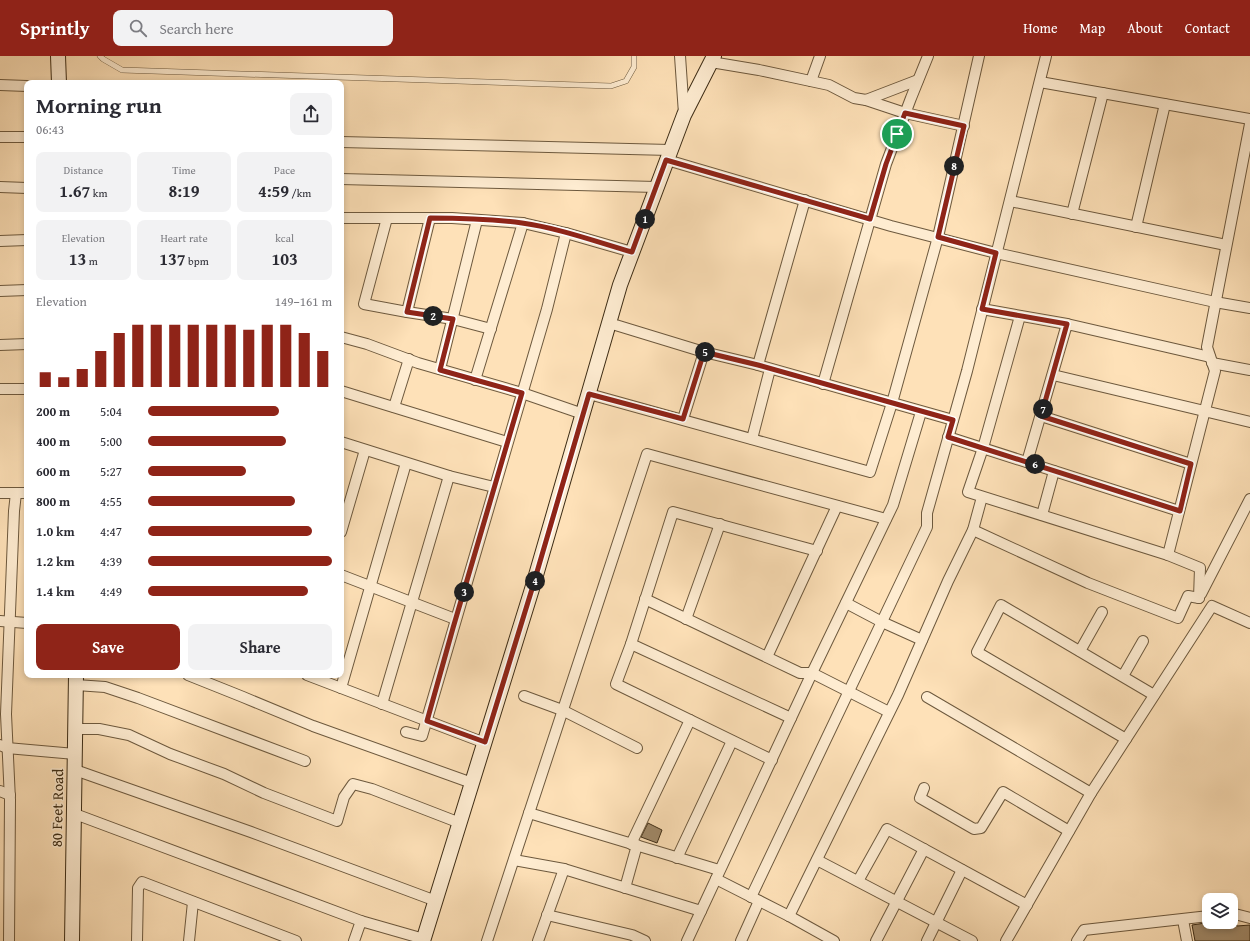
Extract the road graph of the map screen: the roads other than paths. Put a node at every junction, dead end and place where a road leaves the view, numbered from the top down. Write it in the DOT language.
graph roads {
  1 [pos="58,56"];
  2 [pos="100,56"];
  3 [pos="634,56"];
  4 [pos="680,56"];
  5 [pos="820,56"];
  6 [pos="928,56"];
  7 [pos="979,56"];
  8 [pos="1046,56"];
  9 [pos="713,59"];
  10 [pos="59,80"];
  11 [pos="918,80"];
  12 [pos="811,81"];
  13 [pos="1040,82"];
  14 [pos="0,85"];
  15 [pos="24,86"];
  16 [pos="1103,93"];
  17 [pos="866,100"];
  18 [pos="1165,104"];
  19 [pos="905,113"];
  20 [pos="684,115"];
  21 [pos="1250,119"];
  22 [pos="1250,124"];
  23 [pos="964,126"];
  24 [pos="0,137"];
  25 [pos="24,137"];
  26 [pos="344,142"];
  27 [pos="668,155"];
  28 [pos="344,179"];
  29 [pos="0,187"];
  30 [pos="656,187"];
  31 [pos="24,188"];
  32 [pos="805,200"];
  33 [pos="1010,201"];
  34 [pos="1072,214"];
  35 [pos="387,218"];
  36 [pos="430,218"];
  37 [pos="870,219"];
  38 [pos="344,220"];
  39 [pos="477,220"];
  40 [pos="523,223"];
  41 [pos="1136,227"];
  42 [pos="566,233"];
  43 [pos="938,237"];
  44 [pos="24,240"];
  45 [pos="0,241"];
  46 [pos="1226,245"];
  47 [pos="632,252"];
  48 [pos="996,253"];
  49 [pos="24,290"];
  50 [pos="0,291"];
  51 [pos="1215,302"];
  52 [pos="1250,308"];
  53 [pos="982,309"];
  54 [pos="407,312"];
  55 [pos="1020,316"];
  56 [pos="453,319"];
  57 [pos="609,324"];
  58 [pos="1067,324"];
  59 [pos="491,328"];
  60 [pos="344,338"];
  61 [pos="24,344"];
  62 [pos="0,345"];
  63 [pos="704,352"];
  64 [pos="409,359"];
  65 [pos="1211,360"];
  66 [pos="758,365"];
  67 [pos="770,369"];
  68 [pos="440,370"];
  69 [pos="1250,370"];
  70 [pos="1053,374"];
  71 [pos="475,380"];
  72 [pos="823,384"];
  73 [pos="0,389"];
  74 [pos="24,389"];
  75 [pos="344,392"];
  76 [pos="522,393"];
  77 [pos="589,394"];
  78 [pos="892,403"];
  79 [pos="394,407"];
  80 [pos="1205,410"];
  81 [pos="921,412"];
  82 [pos="583,414"];
  83 [pos="1041,416"];
  84 [pos="683,419"];
  85 [pos="953,420"];
  86 [pos="1250,422"];
  87 [pos="948,437"];
  88 [pos="752,439"];
  89 [pos="507,442"];
  90 [pos="344,443"];
  91 [pos="983,448"];
  92 [pos="365,450"];
  93 [pos="1027,462"];
  94 [pos="406,463"];
  95 [pos="1191,464"];
  96 [pos="1054,471"];
  97 [pos="449,476"];
  98 [pos="494,487"];
  99 [pos="0,493"];
  100 [pos="16,493"];
  101 [pos="24,493"];
  102 [pos="982,497"];
  103 [pos="1250,499"];
  104 [pos="838,506"];
  105 [pos="1180,511"];
  106 [pos="1042,515"];
  107 [pos="886,519"];
  108 [pos="344,522"];
  109 [pos="720,524"];
  110 [pos="973,530"];
  111 [pos="817,551"];
  112 [pos="1168,555"];
  113 [pos="344,576"];
  114 [pos="371,587"];
  115 [pos="1199,598"];
  116 [pos="645,600"];
  117 [pos="412,602"];
  118 [pos="846,603"];
  119 [pos="1102,612"];
  120 [pos="455,619"];
  121 [pos="686,619"];
  122 [pos="5,621"];
  123 [pos="882,622"];
  124 [pos="1250,623"];
  125 [pos="24,624"];
  126 [pos="922,640"];
  127 [pos="1144,641"];
  128 [pos="631,644"];
  129 [pos="1080,651"];
  130 [pos="767,657"];
  131 [pos="812,673"];
  132 [pos="1123,676"];
  133 [pos="196,678"];
  134 [pos="315,678"];
  135 [pos="344,678"];
  136 [pos="344,678"];
  137 [pos="76,680"];
  138 [pos="341,688"];
  139 [pos="849,691"];
  140 [pos="1154,695"];
  141 [pos="524,696"];
  142 [pos="927,697"];
  143 [pos="382,704"];
  144 [pos="562,710"];
  145 [pos="889,712"];
  146 [pos="3,713"];
  147 [pos="791,718"];
  148 [pos="690,720"];
  149 [pos="427,721"];
  150 [pos="76,729"];
  151 [pos="406,732"];
  152 [pos="1126,739"];
  153 [pos="732,741"];
  154 [pos="485,742"];
  155 [pos="4,746"];
  156 [pos="637,748"];
  157 [pos="75,754"];
  158 [pos="772,760"];
  159 [pos="305,761"];
  160 [pos="75,770"];
  161 [pos="472,783"];
  162 [pos="924,788"];
  163 [pos="5,793"];
  164 [pos="1091,793"];
  165 [pos="529,813"];
  166 [pos="74,814"];
  167 [pos="460,823"];
  168 [pos="1069,831"];
  169 [pos="634,845"];
  170 [pos="924,849"];
  171 [pos="677,858"];
  172 [pos="514,860"];
  173 [pos="817,860"];
  174 [pos="564,869"];
  175 [pos="962,870"];
  176 [pos="718,874"];
  177 [pos="858,881"];
  178 [pos="625,888"];
  179 [pos="755,899"];
  180 [pos="436,901"];
  181 [pos="896,901"];
  182 [pos="193,902"];
  183 [pos="1027,905"];
  184 [pos="701,911"];
  185 [pos="547,915"];
  186 [pos="1238,915"];
  187 [pos="789,916"];
  188 [pos="1202,917"];
  189 [pos="1250,918"];
  190 [pos="1183,920"];
  191 [pos="362,921"];
  192 [pos="936,922"];
  193 [pos="631,938"];
  194 [pos="423,940"];
  195 [pos="8,941"];
  196 [pos="72,941"];
  197 [pos="137,941"];
  198 [pos="189,941"];
  199 [pos="296,941"];
  200 [pos="354,941"];
  201 [pos="487,941"];
  202 [pos="538,941"];
  203 [pos="645,941"];
  204 [pos="687,941"];
  205 [pos="741,941"];
  206 [pos="834,941"];
  207 [pos="876,941"];
  208 [pos="927,941"];
  209 [pos="972,941"];
  210 [pos="1006,941"];
  211 [pos="1077,941"];
  212 [pos="1187,941"];
  1 -- 10 [label="street"];
  2 -- 3 [label="lane"];
  4 -- 20 [label="street"];
  5 -- 12 [label="street"];
  6 -- 11 [label="street"];
  7 -- 23 [label="street"];
  8 -- 13 [label="street"];
  9 -- 12 [label="street"];
  9 -- 20 [label="street"];
  11 -- 17 [label="street"];
  11 -- 19 [label="street"];
  12 -- 17 [label="street"];
  13 -- 16 [label="street"];
  13 -- 33 [label="street"];
  14 -- 15 [label="street"];
  16 -- 18 [label="street"];
  16 -- 34 [label="street"];
  17 -- 19 [label="street"];
  18 -- 21 [label="street"];
  18 -- 41 [label="street"];
  19 -- 23 [label="street"];
  19 -- 37 [label="street"];
  20 -- 27 [label="street"];
  22 -- 46 [label="street"];
  23 -- 43 [label="street"];
  24 -- 25 [label="street"];
  26 -- 27 [label="street"];
  27 -- 30 [label="street"];
  27 -- 32 [label="street"];
  28 -- 30 [label="street"];
  29 -- 31 [label="street"];
  30 -- 47 [label="street"];
  32 -- 37 [label="street"];
  32 -- 66 [label="street"];
  33 -- 34 [label="street"];
  33 -- 48 [label="street"];
  34 -- 41 [label="street"];
  35 -- 36 [label="street"];
  35 -- 38 [label="street"];
  35 -- 54 [label="street"];
  36 -- 39 [label="street"];
  36 -- 54 [label="street"];
  37 -- 43 [label="street"];
  37 -- 72 [label="street"];
  39 -- 40 [label="street"];
  39 -- 56 [label="street"];
  40 -- 42 [label="street"];
  40 -- 59 [label="street"];
  41 -- 46 [label="street"];
  42 -- 47 [label="street"];
  42 -- 76 [label="street"];
  43 -- 48 [label="street"];
  43 -- 78 [label="street"];
  44 -- 45 [label="street"];
  46 -- 51 [label="street"];
  47 -- 57 [label="street"];
  48 -- 51 [label="street"];
  48 -- 53 [label="street"];
  49 -- 50 [label="street"];
  51 -- 52 [label="street"];
  51 -- 65 [label="street"];
  53 -- 55 [label="street"];
  53 -- 85 [label="street"];
  54 -- 56 [label="street"];
  55 -- 58 [label="street"];
  55 -- 91 [label="street"];
  56 -- 59 [label="street"];
  56 -- 68 [label="street"];
  57 -- 63 [label="street"];
  57 -- 77 [label="street"];
  58 -- 65 [label="street"];
  58 -- 70 [label="street"];
  59 -- 71 [label="street"];
  60 -- 64 [label="street"];
  61 -- 62 [label="street"];
  63 -- 66 [label="street"];
  63 -- 84 [label="street"];
  64 -- 68 [label="street"];
  64 -- 79 [label="street"];
  65 -- 69 [label="street"];
  65 -- 80 [label="street"];
  66 -- 67 [label="street"];
  67 -- 72 [label="street"];
  67 -- 88 [label="street"];
  68 -- 71 [label="street"];
  70 -- 80 [label="street"];
  70 -- 83 [label="street"];
  71 -- 76 [label="street"];
  72 -- 78 [label="street"];
  73 -- 74 [label="street"];
  75 -- 79 [label="street"];
  76 -- 82 [label="street"];
  76 -- 89 [label="street"];
  77 -- 82 [label="street"];
  77 -- 84 [label="street"];
  78 -- 81 [label="street"];
  78 -- 88 [label="street"];
  79 -- 89 [label="street"];
  80 -- 86 [label="street"];
  80 -- 95 [label="street"];
  81 -- 85 [label="street"];
  81 -- 107 [label="street"];
  82 -- 154 [label="street"];
  83 -- 93 [label="street"];
  83 -- 95 [label="street"];
  84 -- 88 [label="street"];
  85 -- 87 [label="street"];
  87 -- 91 [label="street"];
  87 -- 123 [label="street"];
  89 -- 98 [label="street"];
  90 -- 92 [label="street"];
  91 -- 93 [label="street"];
  91 -- 102 [label="street"];
  92 -- 94 [label="street"];
  92 -- 108 [label="street"];
  93 -- 96 [label="street"];
  94 -- 97 [label="street"];
  94 -- 114 [label="street"];
  95 -- 105 [label="street"];
  96 -- 105 [label="street"];
  96 -- 106 [label="street"];
  97 -- 98 [label="street"];
  97 -- 117 [label="street"];
  98 -- 120 [label="street"];
  99 -- 100 [label="street"];
  100 -- 101 [label="street"];
  100 -- 122 [label="street"];
  102 -- 106 [label="street"];
  102 -- 110 [label="street"];
  103 -- 115 [label="street"];
  104 -- 107 [label="street"];
  104 -- 111 [label="street"];
  104 -- 144 [label="street"];
  105 -- 112 [label="street"];
  106 -- 112 [label="street"];
  107 -- 118 [label="street"];
  109 -- 111 [label="street"];
  109 -- 116 [label="street"];
  109 -- 121 [label="street"];
  110 -- 115 [label="street"];
  110 -- 126 [label="street"];
  111 -- 130 [label="street"];
  112 -- 115 [label="street"];
  113 -- 114 [label="street"];
  114 -- 117 [label="street"];
  114 -- 136 [label="street"];
  116 -- 121 [label="street"];
  116 -- 128 [label="street"];
  117 -- 120 [label="street"];
  117 -- 143 [label="street"];
  118 -- 123 [label="street"];
  118 -- 131 [label="street"];
  119 -- 129 [label="street"];
  120 -- 149 [label="street"];
  121 -- 130 [label="street"];
  122 -- 125 [label="street"];
  122 -- 146 [label="street"];
  123 -- 126 [label="street"];
  123 -- 139 [label="street"];
  124 -- 140 [label="street"];
  126 -- 145 [label="street"];
  127 -- 132 [label="street"];
  128 -- 147 [label="street"];
  128 -- 148 [label="street"];
  129 -- 132 [label="street"];
  129 -- 152 [label="street"];
  130 -- 131 [label="street"];
  131 -- 139 [label="street"];
  131 -- 147 [label="street"];
  132 -- 140 [label="street"];
  133 -- 161 [label="street"];
  134 -- 138 [label="street"];
  135 -- 138 [label="street"];
  137 -- 150 [label="street, 80 Feet Road"];
  137 -- 159 [label="street"];
  138 -- 143 [label="street"];
  139 -- 145 [label="street"];
  139 -- 179 [label="street"];
  140 -- 152 [label="street"];
  141 -- 144 [label="street"];
  142 -- 164 [label="street"];
  143 -- 149 [label="street"];
  144 -- 156 [label="street"];
  144 -- 165 [label="street"];
  145 -- 173 [label="street"];
  146 -- 155 [label="street"];
  147 -- 158 [label="street"];
  148 -- 153 [label="street"];
  148 -- 169 [label="street"];
  149 -- 151 [label="street"];
  149 -- 154 [label="street"];
  150 -- 157 [label="street, 80 Feet Road"];
  150 -- 167 [label="street"];
  152 -- 164 [label="street"];
  153 -- 158 [label="street"];
  153 -- 171 [label="street"];
  154 -- 161 [label="street"];
  155 -- 157 [label="street"];
  155 -- 163 [label="street"];
  157 -- 160 [label="street, 80 Feet Road"];
  158 -- 176 [label="street"];
  160 -- 166 [label="street, 80 Feet Road"];
  160 -- 180 [label="street"];
  161 -- 167 [label="street"];
  162 -- 168 [label="street"];
  163 -- 195 [label="street"];
  164 -- 168 [label="street"];
  165 -- 169 [label="street"];
  165 -- 172 [label="street"];
  166 -- 191 [label="street"];
  166 -- 196 [label="street, 80 Feet Road"];
  167 -- 180 [label="street"];
  168 -- 183 [label="street"];
  169 -- 171 [label="street"];
  169 -- 178 [label="street"];
  170 -- 175 [label="street"];
  170 -- 177 [label="street"];
  170 -- 181 [label="street"];
  171 -- 176 [label="street"];
  172 -- 174 [label="street"];
  172 -- 201 [label="street"];
  173 -- 177 [label="street"];
  173 -- 187 [label="street"];
  174 -- 178 [label="street"];
  174 -- 185 [label="street"];
  175 -- 183 [label="street"];
  175 -- 192 [label="street"];
  176 -- 179 [label="street"];
  176 -- 184 [label="street"];
  177 -- 181 [label="street"];
  178 -- 184 [label="street"];
  179 -- 187 [label="street"];
  179 -- 205 [label="street"];
  180 -- 194 [label="street"];
  181 -- 192 [label="street"];
  181 -- 207 [label="street"];
  182 -- 197 [label="street"];
  182 -- 198 [label="street"];
  182 -- 199 [label="street"];
  183 -- 210 [label="street"];
  184 -- 204 [label="street"];
  185 -- 193 [label="street"];
  185 -- 202 [label="street"];
  186 -- 189 [label="street"];
  187 -- 206 [label="street"];
  188 -- 190 [label="street"];
  190 -- 211 [label="street"];
  190 -- 212 [label="street"];
  191 -- 194 [label="street"];
  191 -- 200 [label="street"];
  192 -- 208 [label="street"];
  192 -- 209 [label="street"];
  193 -- 203 [label="street"];
}
